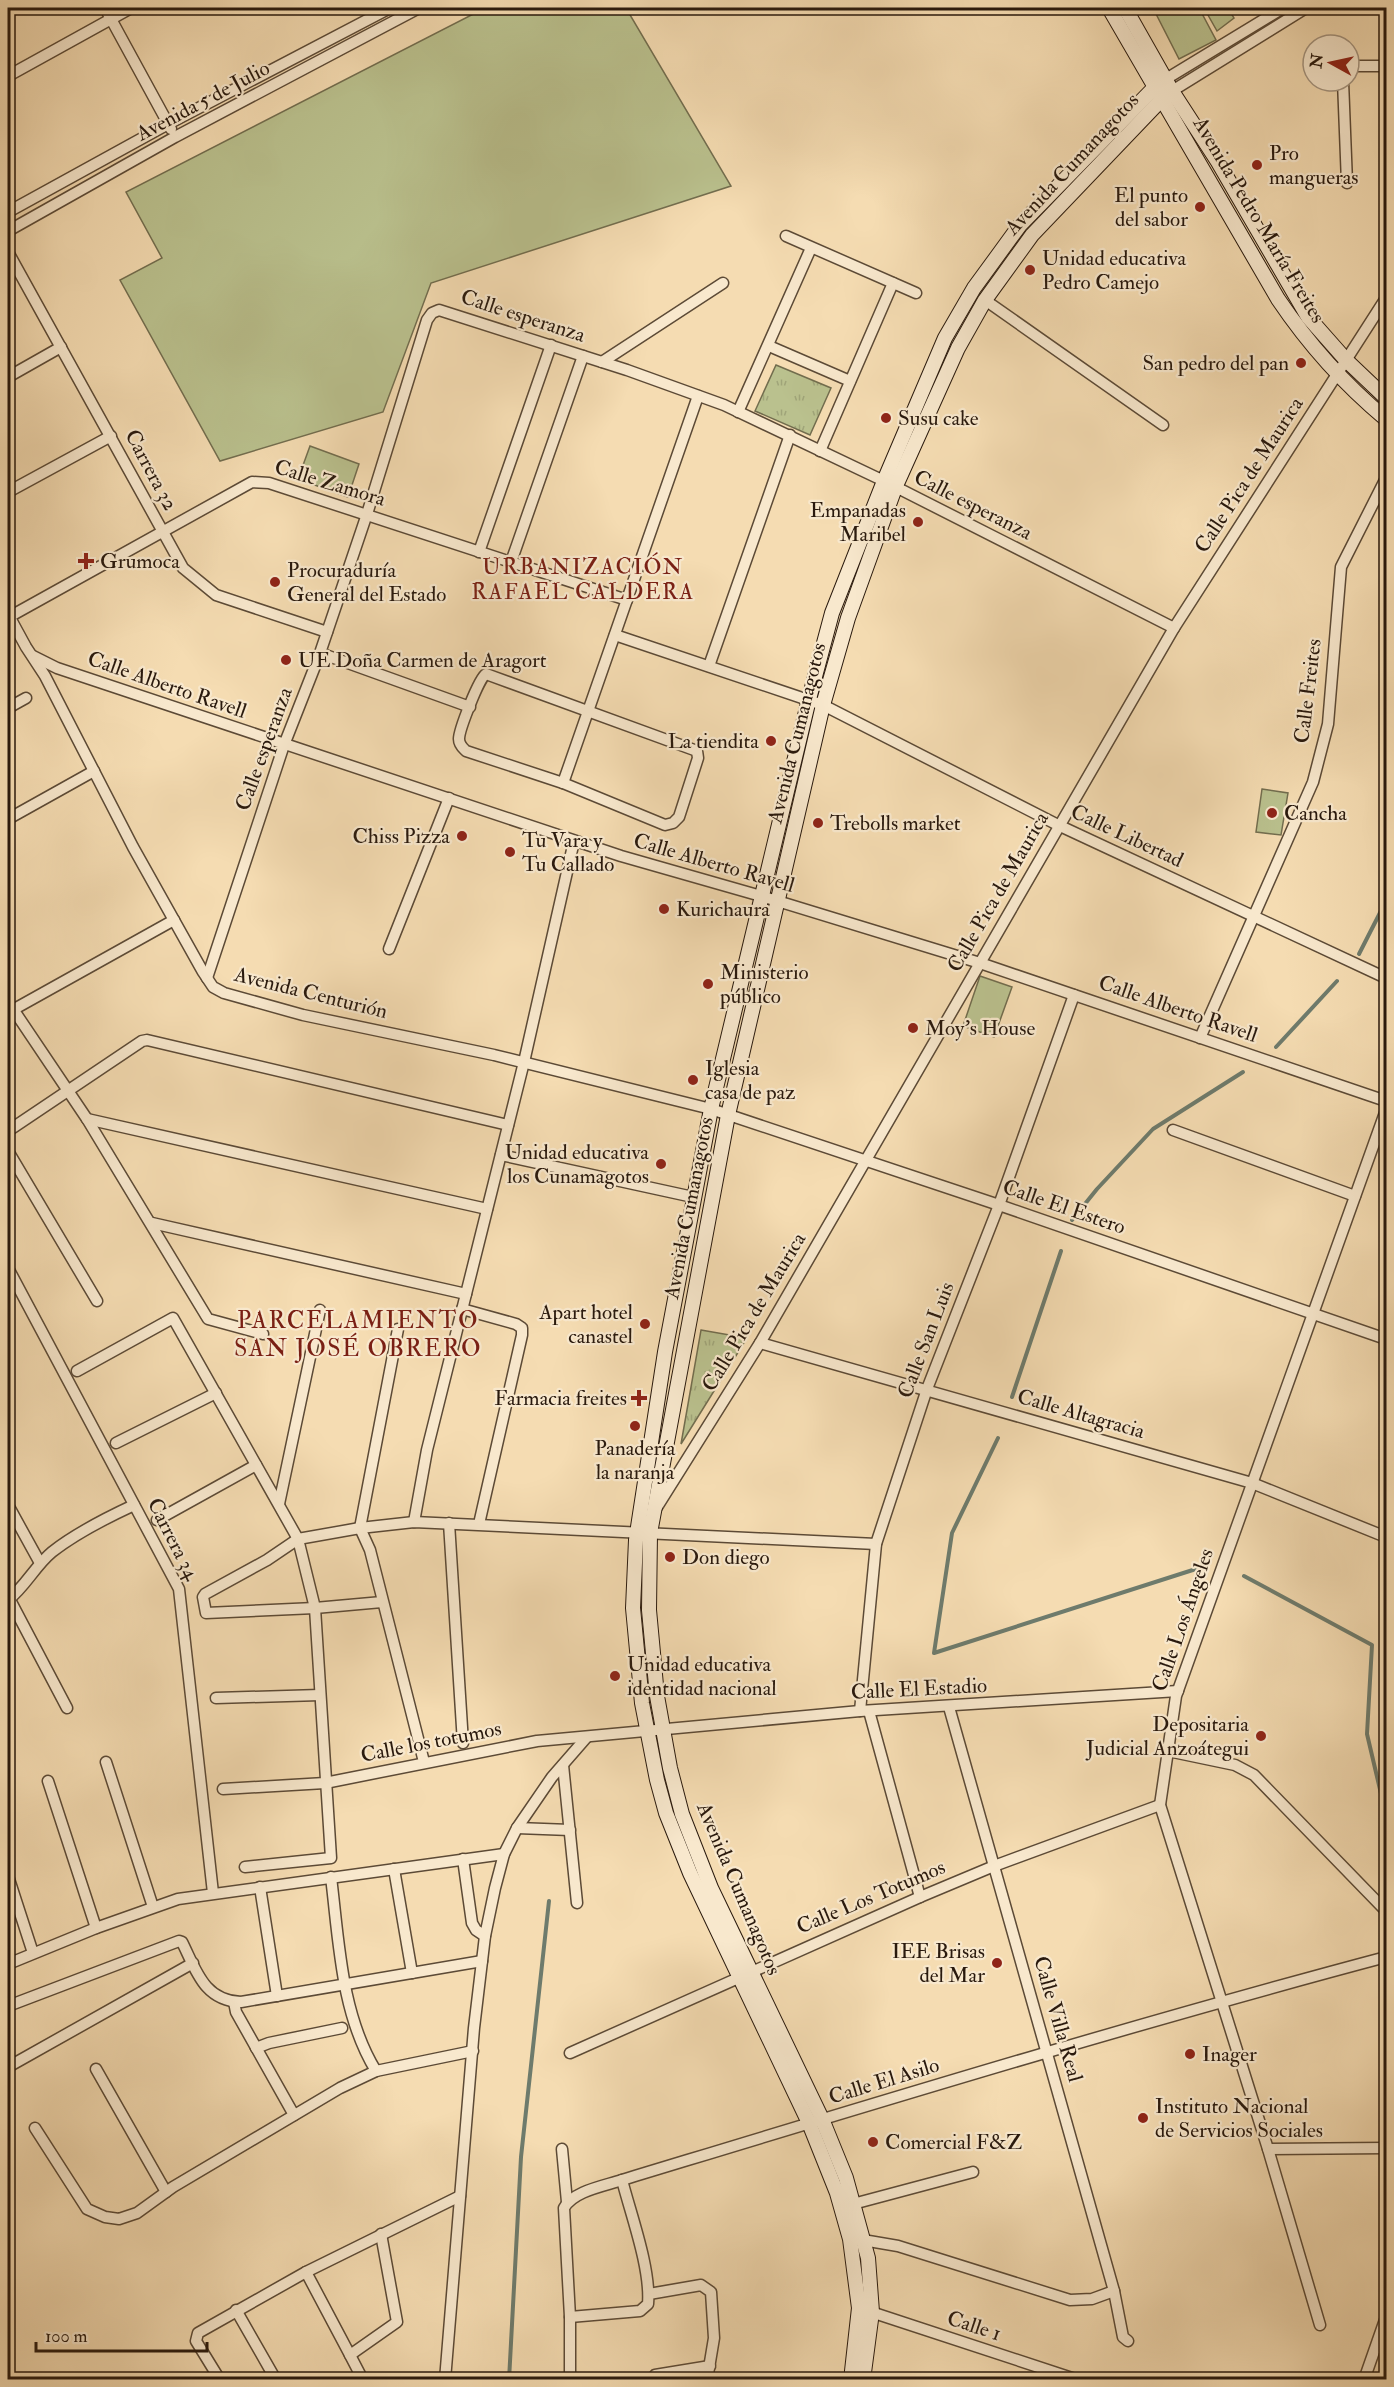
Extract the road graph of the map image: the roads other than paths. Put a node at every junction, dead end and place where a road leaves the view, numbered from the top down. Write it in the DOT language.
graph roads {
  1 [pos="105,8"];
  2 [pos="131,8"];
  3 [pos="390,8"];
  4 [pos="419,8"];
  5 [pos="1109,8"];
  6 [pos="1125,8"];
  7 [pos="1283,8"];
  8 [pos="1306,8"];
  9 [pos="111,18"];
  10 [pos="339,34"];
  11 [pos="346,46"];
  12 [pos="1361,66"];
  13 [pos="1386,66"];
  14 [pos="8,76"];
  15 [pos="1164,89"];
  16 [pos="1343,93"];
  17 [pos="168,124"];
  18 [pos="175,137"];
  19 [pos="1347,183"];
  20 [pos="8,212"];
  21 [pos="8,231"];
  22 [pos="786,236"];
  23 [pos="811,248"];
  24 [pos="8,252"];
  25 [pos="723,283"];
  26 [pos="893,283"];
  27 [pos="916,293"];
  28 [pos="1386,298"];
  29 [pos="985,300"];
  30 [pos="551,345"];
  31 [pos="769,346"];
  32 [pos="61,347"];
  33 [pos="584,356"];
  34 [pos="1346,360"];
  35 [pos="602,362"];
  36 [pos="1338,375"];
  37 [pos="8,377"];
  38 [pos="850,381"];
  39 [pos="698,396"];
  40 [pos="1386,398"];
  41 [pos="738,412"];
  42 [pos="1386,419"];
  43 [pos="1163,425"];
  44 [pos="790,435"];
  45 [pos="111,436"];
  46 [pos="820,451"];
  47 [pos="1386,478"];
  48 [pos="890,484"];
  49 [pos="8,492"];
  50 [pos="367,514"];
  51 [pos="162,531"];
  52 [pos="479,552"];
  53 [pos="511,562"];
  54 [pos="627,600"];
  55 [pos="8,615"];
  56 [pos="1174,628"];
  57 [pos="327,632"];
  58 [pos="615,635"];
  59 [pos="320,653"];
  60 [pos="33,655"];
  61 [pos="709,666"];
  62 [pos="26,698"];
  63 [pos="809,699"];
  64 [pos="823,705"];
  65 [pos="470,707"];
  66 [pos="8,708"];
  67 [pos="589,710"];
  68 [pos="284,745"];
  69 [pos="94,771"];
  70 [pos="563,783"];
  71 [pos="449,798"];
  72 [pos="8,819"];
  73 [pos="1058,825"];
  74 [pos="574,841"];
  75 [pos="761,896"];
  76 [pos="778,901"];
  77 [pos="1254,916"];
  78 [pos="174,920"];
  79 [pos="389,949"];
  80 [pos="981,963"];
  81 [pos="207,978"];
  82 [pos="1386,978"];
  83 [pos="1074,994"];
  84 [pos="10,1011"];
  85 [pos="1200,1038"];
  86 [pos="524,1062"];
  87 [pos="69,1091"];
  88 [pos="1386,1101"];
  89 [pos="711,1109"];
  90 [pos="1386,1110"];
  91 [pos="728,1115"];
  92 [pos="87,1119"];
  93 [pos="508,1125"];
  94 [pos="1173,1130"];
  95 [pos="8,1131"];
  96 [pos="8,1151"];
  97 [pos="501,1155"];
  98 [pos="865,1162"];
  99 [pos="1355,1196"];
  100 [pos="693,1197"];
  101 [pos="999,1205"];
  102 [pos="487,1209"];
  103 [pos="152,1223"];
  104 [pos="8,1268"];
  105 [pos="466,1294"];
  106 [pos="97,1301"];
  107 [pos="462,1309"];
  108 [pos="320,1310"];
  109 [pos="1311,1315"];
  110 [pos="398,1329"];
  111 [pos="263,1334"];
  112 [pos="1386,1339"];
  113 [pos="760,1343"];
  114 [pos="77,1371"];
  115 [pos="927,1389"];
  116 [pos="216,1393"];
  117 [pos="116,1443"];
  118 [pos="256,1465"];
  119 [pos="1252,1483"];
  120 [pos="279,1504"];
  121 [pos="8,1505"];
  122 [pos="134,1505"];
  123 [pos="654,1512"];
  124 [pos="157,1520"];
  125 [pos="414,1522"];
  126 [pos="449,1523"];
  127 [pos="478,1524"];
  128 [pos="360,1528"];
  129 [pos="644,1532"];
  130 [pos="1386,1537"];
  131 [pos="298,1539"];
  132 [pos="876,1544"];
  133 [pos="40,1563"];
  134 [pos="8,1599"];
  135 [pos="382,1602"];
  136 [pos="315,1608"];
  137 [pos="1178,1691"];
  138 [pos="320,1695"];
  139 [pos="216,1698"];
  140 [pos="950,1707"];
  141 [pos="67,1708"];
  142 [pos="865,1711"];
  143 [pos="663,1729"];
  144 [pos="647,1732"];
  145 [pos="586,1738"];
  146 [pos="463,1743"];
  147 [pos="1168,1751"];
  148 [pos="105,1762"];
  149 [pos="424,1762"];
  150 [pos="563,1765"];
  151 [pos="48,1781"];
  152 [pos="325,1783"];
  153 [pos="223,1789"];
  154 [pos="1160,1805"];
  155 [pos="517,1828"];
  156 [pos="570,1830"];
  157 [pos="504,1854"];
  158 [pos="463,1859"];
  159 [pos="994,1866"];
  160 [pos="245,1867"];
  161 [pos="394,1869"];
  162 [pos="8,1876"];
  163 [pos="331,1877"];
  164 [pos="260,1887"];
  165 [pos="213,1893"];
  166 [pos="920,1897"];
  167 [pos="577,1903"];
  168 [pos="153,1908"];
  169 [pos="1386,1911"];
  170 [pos="96,1928"];
  171 [pos="485,1936"];
  172 [pos="33,1953"];
  173 [pos="1386,1957"];
  174 [pos="482,1961"];
  175 [pos="193,1963"];
  176 [pos="8,1964"];
  177 [pos="412,1973"];
  178 [pos="745,1974"];
  179 [pos="345,1984"];
  180 [pos="277,1996"];
  181 [pos="1222,2001"];
  182 [pos="234,2002"];
  183 [pos="8,2006"];
  184 [pos="342,2028"];
  185 [pos="256,2048"];
  186 [pos="473,2051"];
  187 [pos="1047,2052"];
  188 [pos="570,2053"];
  189 [pos="8,2067"];
  190 [pos="96,2068"];
  191 [pos="376,2071"];
  192 [pos="294,2115"];
  193 [pos="816,2121"];
  194 [pos="34,2128"];
  195 [pos="1386,2148"];
  196 [pos="562,2149"];
  197 [pos="1268,2149"];
  198 [pos="974,2172"];
  199 [pos="622,2180"];
  200 [pos="166,2192"];
  201 [pos="460,2196"];
  202 [pos="567,2202"];
  203 [pos="853,2204"];
  204 [pos="381,2234"];
  205 [pos="856,2239"];
  206 [pos="306,2272"];
  207 [pos="1114,2291"];
  208 [pos="649,2294"];
  209 [pos="236,2310"];
  210 [pos="865,2310"];
  211 [pos="570,2317"];
  212 [pos="1386,2317"];
  213 [pos="1320,2325"];
  214 [pos="1128,2341"];
  215 [pos="350,2355"];
  216 [pos="710,2366"];
  217 [pos="655,2375"];
  218 [pos="1046,2375"];
  219 [pos="219,2379"];
  220 [pos="276,2379"];
  221 [pos="363,2379"];
  222 [pos="445,2379"];
  223 [pos="570,2379"];
  224 [pos="707,2379"];
  225 [pos="851,2379"];
  226 [pos="863,2379"];
  227 [pos="1078,2379"];
  228 [pos="1365,2379"];
  1 -- 9 [label="street"];
  2 -- 9 [label="street"];
  3 -- 10 [label="street, Avenida 5 de Julio"];
  4 -- 11 [label="street, Avenida 5 de Julio"];
  5 -- 15 [label="street"];
  6 -- 15 [label="street"];
  7 -- 15 [label="street, Avenida Cumanagotos"];
  8 -- 15 [label="street, Avenida Cumanagotos"];
  9 -- 14 [label="street"];
  9 -- 17 [label="street"];
  10 -- 11 [label="street"];
  10 -- 17 [label="street, Avenida 5 de Julio"];
  11 -- 18 [label="street, Avenida 5 de Julio"];
  12 -- 13 [label="street"];
  15 -- 29 [label="street, Avenida Cumanagotos"];
  15 -- 34 [label="street, Avenida Pedro María Freites"];
  15 -- 36 [label="street, Avenida Pedro María Freites"];
  15 -- 48 [label="street, Avenida Cumanagotos"];
  16 -- 19 [label="street"];
  17 -- 18 [label="street"];
  17 -- 20 [label="street, Avenida 5 de Julio"];
  18 -- 21 [label="street, Avenida 5 de Julio"];
  22 -- 23 [label="street"];
  23 -- 26 [label="street"];
  23 -- 31 [label="street"];
  24 -- 32 [label="street, Carrera 32"];
  25 -- 35 [label="street"];
  26 -- 27 [label="street"];
  26 -- 38 [label="street"];
  28 -- 34 [label="street, Calle Pica de Maurica"];
  29 -- 43 [label="street"];
  29 -- 48 [label="street, Avenida Cumanagotos"];
  30 -- 33 [label="street, Calle esperanza"];
  30 -- 50 [label="street, Calle esperanza"];
  30 -- 52 [label="street"];
  31 -- 38 [label="street"];
  31 -- 41 [label="street"];
  32 -- 37 [label="street"];
  32 -- 45 [label="street, Carrera 32"];
  33 -- 35 [label="street, Calle esperanza"];
  33 -- 53 [label="street"];
  34 -- 36 [label="street, Calle Pica de Maurica"];
  34 -- 40 [label="street, Avenida Pedro María Freites"];
  35 -- 39 [label="street, Calle esperanza"];
  36 -- 42 [label="street, Avenida Pedro María Freites"];
  36 -- 56 [label="street, Calle Pica de Maurica"];
  38 -- 46 [label="street"];
  39 -- 41 [label="street, Calle esperanza"];
  39 -- 54 [label="street"];
  41 -- 44 [label="street, Calle esperanza"];
  44 -- 46 [label="street, Calle esperanza"];
  44 -- 61 [label="street"];
  45 -- 49 [label="street"];
  45 -- 51 [label="street, Carrera 32"];
  46 -- 48 [label="street, Calle esperanza"];
  47 -- 77 [label="street, Calle Freites"];
  48 -- 56 [label="street, Calle esperanza"];
  48 -- 63 [label="street, Avenida Cumanagotos"];
  48 -- 64 [label="street, Avenida Cumanagotos"];
  50 -- 51 [label="street, Calle Zamora"];
  50 -- 52 [label="street, Calle Zamora"];
  50 -- 57 [label="street, Calle esperanza"];
  51 -- 55 [label="street, Calle Zamora"];
  51 -- 57 [label="street, Carrera 32"];
  52 -- 53 [label="street, Calle Zamora"];
  53 -- 54 [label="street, Calle Zamora"];
  54 -- 58 [label="street"];
  55 -- 60 [label="street, Avenida Centurión"];
  56 -- 73 [label="street, Calle Pica de Maurica"];
  57 -- 59 [label="street, Calle esperanza"];
  58 -- 61 [label="street, Calle Libertad"];
  58 -- 67 [label="street"];
  59 -- 65 [label="street"];
  59 -- 68 [label="street, Calle esperanza"];
  60 -- 68 [label="street, Calle Alberto Ravell"];
  60 -- 69 [label="street, Avenida Centurión"];
  61 -- 63 [label="street, Calle Libertad"];
  62 -- 66 [label="street"];
  63 -- 64 [label="street, Calle Libertad"];
  63 -- 75 [label="street, Avenida Cumanagotos"];
  64 -- 73 [label="street, Calle Libertad"];
  64 -- 76 [label="street, Avenida Cumanagotos"];
  65 -- 67 [label="street"];
  65 -- 70 [label="street"];
  67 -- 70 [label="street"];
  67 -- 70 [label="street"];
  68 -- 71 [label="street, Calle Alberto Ravell"];
  68 -- 81 [label="street, Calle esperanza"];
  69 -- 72 [label="street"];
  69 -- 78 [label="street, Avenida Centurión"];
  71 -- 74 [label="street, Calle Alberto Ravell"];
  71 -- 79 [label="street"];
  73 -- 77 [label="street, Calle Libertad"];
  73 -- 80 [label="street, Calle Pica de Maurica"];
  74 -- 75 [label="street, Calle Alberto Ravell"];
  74 -- 86 [label="street"];
  75 -- 76 [label="street, Calle Alberto Ravell"];
  75 -- 89 [label="street, Avenida Cumanagotos"];
  76 -- 80 [label="street, Calle Alberto Ravell"];
  76 -- 91 [label="street, Avenida Cumanagotos"];
  77 -- 82 [label="street, Calle Libertad"];
  77 -- 85 [label="street, Calle Freites"];
  78 -- 81 [label="street, Avenida Centurión"];
  78 -- 84 [label="street"];
  80 -- 83 [label="street, Calle Alberto Ravell"];
  80 -- 98 [label="street, Calle Pica de Maurica"];
  81 -- 86 [label="street, Avenida Centurión"];
  83 -- 85 [label="street, Calle Alberto Ravell"];
  83 -- 101 [label="street, Calle San Luis"];
  84 -- 87 [label="street"];
  85 -- 88 [label="street, Calle Alberto Ravell"];
  86 -- 89 [label="street, Avenida Centurión"];
  86 -- 93 [label="street"];
  87 -- 92 [label="street"];
  87 -- 93 [label="street"];
  87 -- 95 [label="street"];
  89 -- 91 [label="street, Avenida Centurión"];
  89 -- 100 [label="street, Avenida Cumanagotos"];
  90 -- 99 [label="street, Calle Los Ángeles"];
  91 -- 98 [label="street, Calle El Estero"];
  91 -- 123 [label="street, Avenida Cumanagotos"];
  92 -- 102 [label="street"];
  92 -- 103 [label="street"];
  93 -- 97 [label="street"];
  94 -- 99 [label="street"];
  96 -- 106 [label="street"];
  97 -- 100 [label="street"];
  97 -- 102 [label="street"];
  98 -- 101 [label="street, Calle El Estero"];
  98 -- 113 [label="street, Calle Pica de Maurica"];
  99 -- 109 [label="street, Calle Los Ángeles"];
  100 -- 129 [label="street, Avenida Cumanagotos"];
  101 -- 109 [label="street, Calle El Estero"];
  101 -- 115 [label="street, Calle San Luis"];
  102 -- 105 [label="street"];
  103 -- 105 [label="street"];
  103 -- 111 [label="street"];
  104 -- 122 [label="street, Carrera 34"];
  105 -- 107 [label="street"];
  107 -- 125 [label="street"];
  107 -- 127 [label="street"];
  108 -- 120 [label="street"];
  109 -- 112 [label="street, Calle El Estero"];
  109 -- 119 [label="street, Calle Los Ángeles"];
  110 -- 128 [label="street"];
  113 -- 115 [label="street, Calle Altagracia"];
  113 -- 123 [label="street, Calle Pica de Maurica"];
  114 -- 116 [label="street"];
  115 -- 119 [label="street, Calle Altagracia"];
  115 -- 132 [label="street, Calle San Luis"];
  116 -- 117 [label="street"];
  116 -- 118 [label="street"];
  118 -- 120 [label="street"];
  118 -- 124 [label="street"];
  119 -- 130 [label="street, Calle Altagracia"];
  119 -- 137 [label="street, Calle Los Ángeles"];
  120 -- 131 [label="street"];
  121 -- 133 [label="street"];
  122 -- 133 [label="street"];
  122 -- 165 [label="street, Carrera 34"];
  123 -- 129 [label="street, Avenida Cumanagotos"];
  125 -- 126 [label="street"];
  125 -- 128 [label="street"];
  126 -- 127 [label="street"];
  126 -- 146 [label="street"];
  127 -- 129 [label="street"];
  128 -- 131 [label="street"];
  128 -- 135 [label="street"];
  129 -- 132 [label="street"];
  129 -- 143 [label="street, Avenida Cumanagotos"];
  129 -- 144 [label="street, Avenida Cumanagotos"];
  131 -- 136 [label="street"];
  131 -- 136 [label="street"];
  132 -- 142 [label="street, Calle San Luis"];
  133 -- 134 [label="street"];
  134 -- 141 [label="street"];
  135 -- 136 [label="street"];
  135 -- 149 [label="street"];
  136 -- 138 [label="street"];
  137 -- 140 [label="street, Calle El Estadio"];
  137 -- 147 [label="street, Calle Los Ángeles"];
  138 -- 139 [label="street"];
  138 -- 152 [label="street"];
  140 -- 142 [label="street, Calle El Estadio"];
  140 -- 159 [label="street, Calle Villa Real"];
  142 -- 143 [label="street, Calle El Estadio"];
  142 -- 166 [label="street, Calle San Luis"];
  143 -- 144 [label="street, Calle El Estadio"];
  143 -- 178 [label="street, Avenida Cumanagotos"];
  144 -- 145 [label="street, Calle los totumos"];
  144 -- 178 [label="street, Avenida Cumanagotos"];
  145 -- 149 [label="street, Calle los totumos"];
  145 -- 150 [label="street"];
  147 -- 154 [label="street, Calle Los Ángeles"];
  147 -- 169 [label="street"];
  148 -- 168 [label="street"];
  149 -- 152 [label="street, Calle los totumos"];
  150 -- 155 [label="street"];
  150 -- 156 [label="street"];
  151 -- 170 [label="street"];
  152 -- 153 [label="street, Calle los totumos"];
  152 -- 160 [label="street"];
  154 -- 159 [label="street, Calle Los Totumos"];
  154 -- 181 [label="street, Calle Los Ángeles"];
  155 -- 156 [label="street"];
  155 -- 157 [label="street"];
  156 -- 167 [label="street"];
  157 -- 158 [label="street"];
  157 -- 171 [label="street"];
  158 -- 161 [label="street"];
  158 -- 171 [label="street"];
  159 -- 166 [label="street, Calle Los Totumos"];
  159 -- 187 [label="street, Calle Villa Real"];
  161 -- 163 [label="street"];
  161 -- 177 [label="street"];
  162 -- 172 [label="street"];
  163 -- 164 [label="street"];
  163 -- 179 [label="street"];
  164 -- 165 [label="street"];
  164 -- 180 [label="street"];
  165 -- 168 [label="street"];
  166 -- 178 [label="street, Calle Los Totumos"];
  168 -- 170 [label="street"];
  170 -- 172 [label="street"];
  171 -- 174 [label="street"];
  172 -- 176 [label="street"];
  173 -- 181 [label="street, Calle El Asilo"];
  174 -- 177 [label="street"];
  174 -- 186 [label="street"];
  175 -- 182 [label="street"];
  175 -- 183 [label="street"];
  175 -- 189 [label="street"];
  177 -- 179 [label="street"];
  178 -- 188 [label="street, Calle Los Totumos"];
  178 -- 193 [label="street, Avenida Cumanagotos"];
  179 -- 180 [label="street"];
  179 -- 191 [label="street"];
  180 -- 182 [label="street"];
  181 -- 187 [label="street, Calle El Asilo"];
  181 -- 197 [label="street, Calle Los Ángeles"];
  182 -- 185 [label="street"];
  184 -- 185 [label="street"];
  185 -- 192 [label="street"];
  186 -- 191 [label="street"];
  186 -- 201 [label="street"];
  187 -- 193 [label="street, Calle El Asilo"];
  187 -- 207 [label="street, Calle Villa Real"];
  190 -- 200 [label="street"];
  191 -- 192 [label="street"];
  192 -- 200 [label="street"];
  193 -- 199 [label="street, Calle El Asilo"];
  193 -- 203 [label="street, Avenida Cumanagotos"];
  193 -- 205 [label="street, Avenida Cumanagotos"];
  194 -- 200 [label="street"];
  195 -- 197 [label="street"];
  196 -- 202 [label="street"];
  197 -- 213 [label="street, Calle Los Ángeles"];
  198 -- 203 [label="street"];
  199 -- 202 [label="street, Calle El Asilo"];
  199 -- 208 [label="street"];
  201 -- 204 [label="street"];
  201 -- 222 [label="street"];
  202 -- 211 [label="street"];
  203 -- 205 [label="street, Avenida Cumanagotos"];
  204 -- 206 [label="street"];
  204 -- 215 [label="street"];
  205 -- 207 [label="street"];
  205 -- 210 [label="street, Avenida Cumanagotos"];
  206 -- 209 [label="street"];
  206 -- 215 [label="street"];
  207 -- 214 [label="street, Calle Villa Real"];
  208 -- 211 [label="street"];
  208 -- 216 [label="street"];
  209 -- 219 [label="street"];
  209 -- 220 [label="street"];
  210 -- 218 [label="street, Calle 1"];
  210 -- 225 [label="street, Avenida Cumanagotos"];
  210 -- 226 [label="street, Avenida Cumanagotos"];
  211 -- 223 [label="street"];
  212 -- 228 [label="street"];
  215 -- 221 [label="street"];
  216 -- 217 [label="street"];
  216 -- 224 [label="street"];
  218 -- 227 [label="street, Calle 1"];
}
